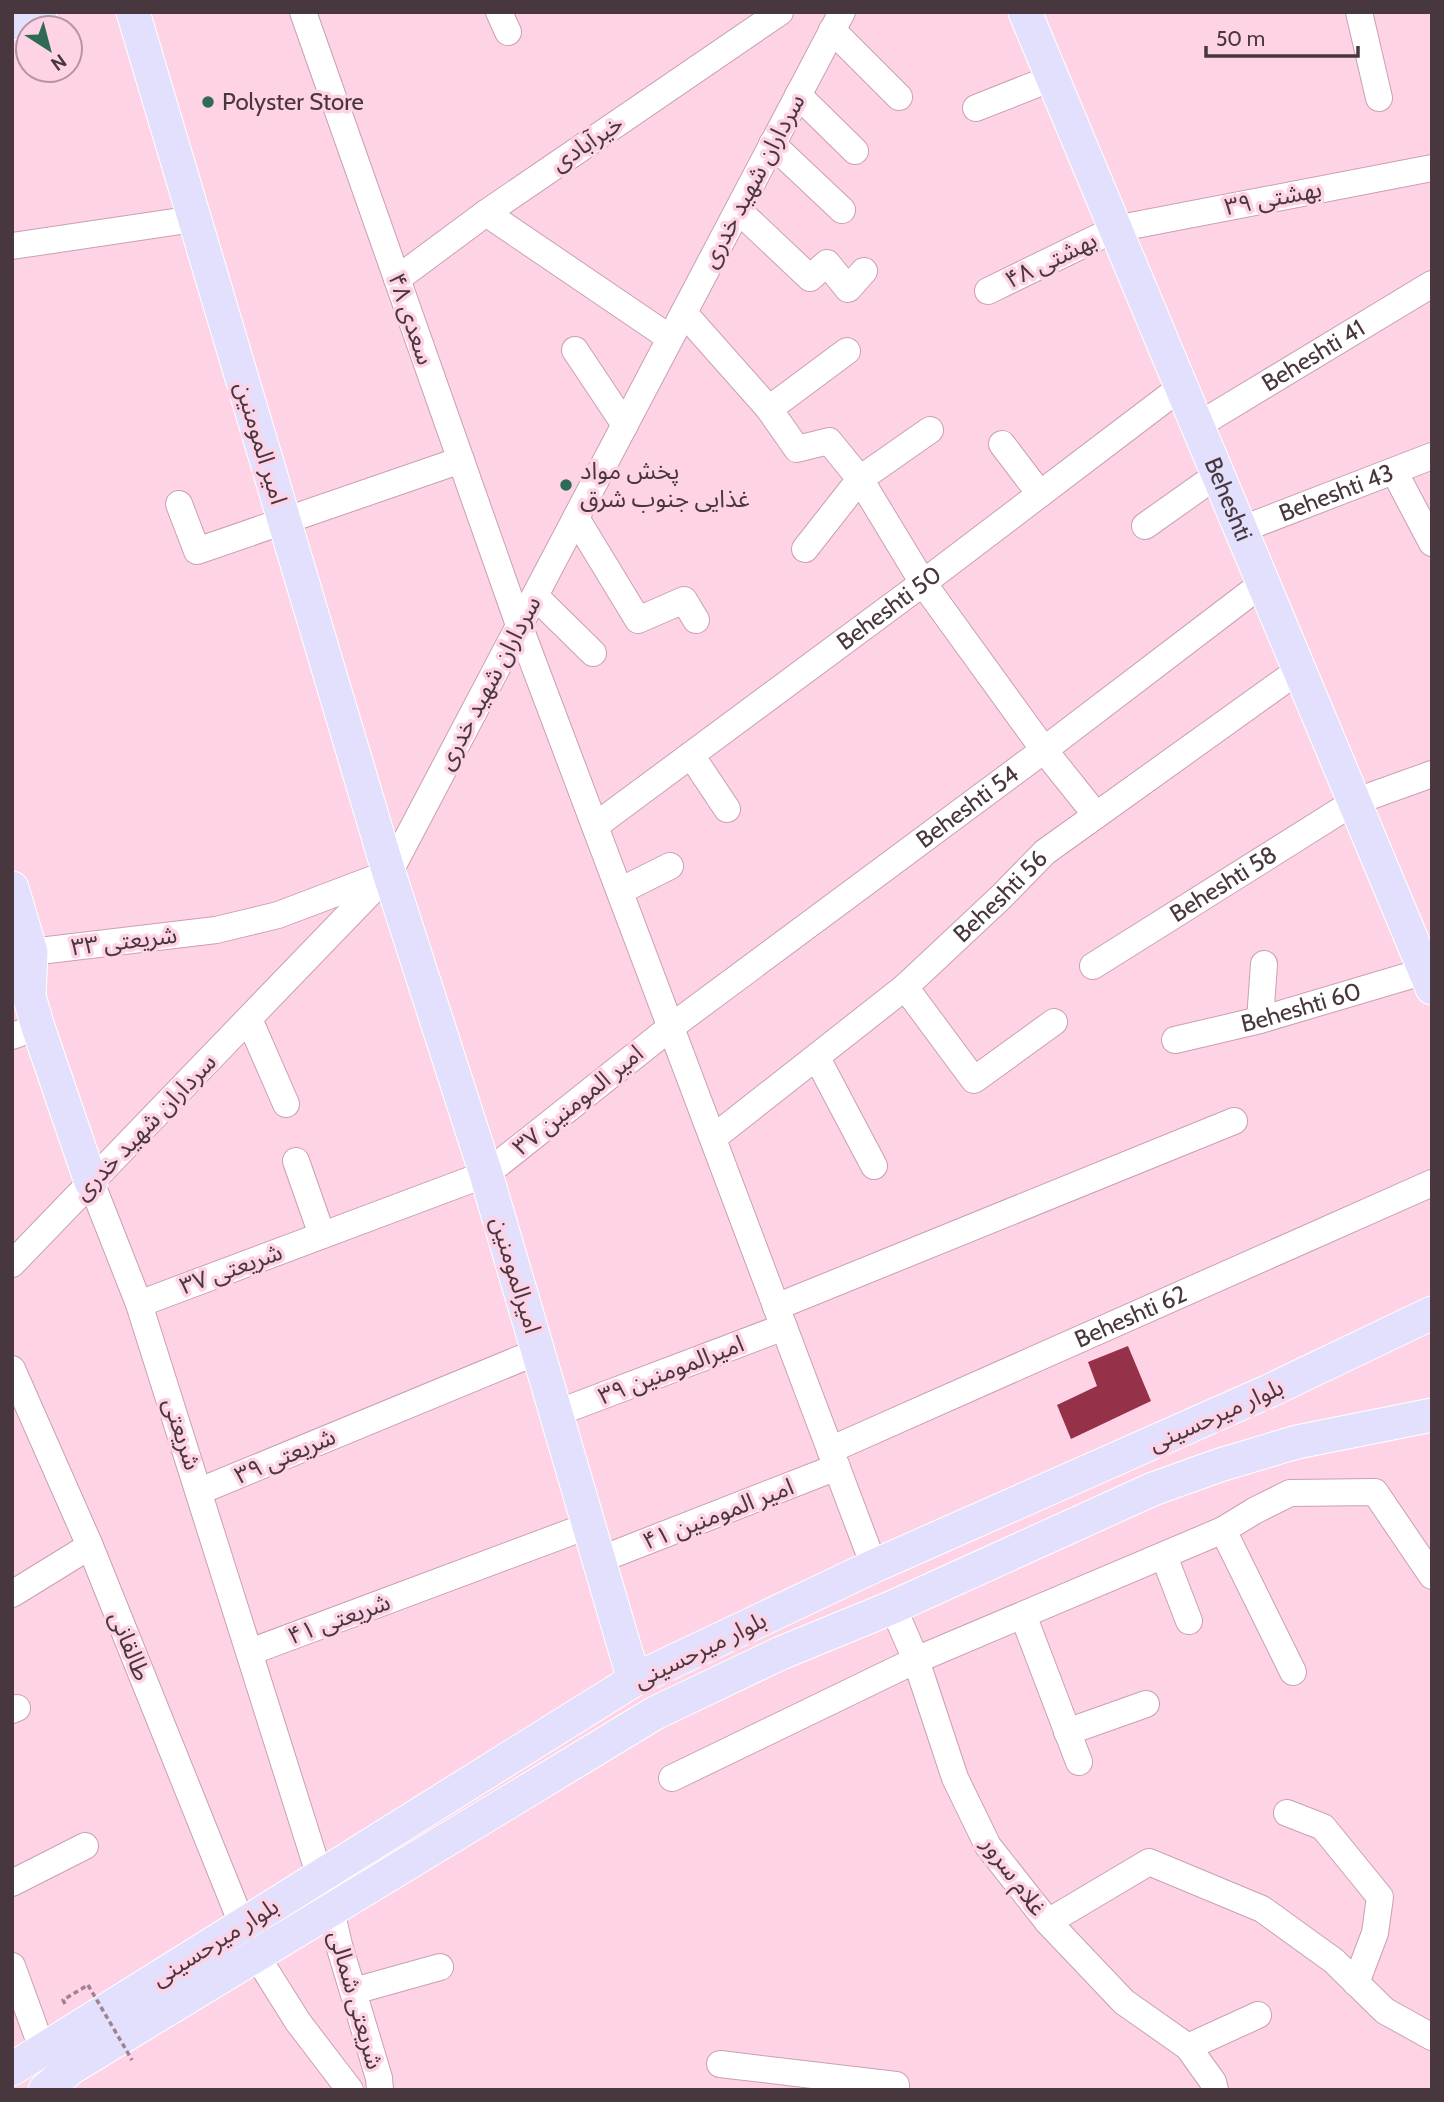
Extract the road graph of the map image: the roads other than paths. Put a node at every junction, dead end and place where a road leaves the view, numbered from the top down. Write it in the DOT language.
graph roads {
  1 [pos="40,12"];
  2 [pos="133,12"];
  3 [pos="303,12"];
  4 [pos="780,12"];
  5 [pos="1025,12"];
  6 [pos="1359,12"];
  7 [pos="837,21"];
  8 [pos="12,23"];
  9 [pos="1052,78"];
  10 [pos="798,95"];
  11 [pos="899,96"];
  12 [pos="1379,98"];
  13 [pos="976,108"];
  14 [pos="772,144"];
  15 [pos="855,151"];
  16 [pos="1432,168"];
  17 [pos="738,210"];
  18 [pos="842,210"];
  19 [pos="486,213"];
  20 [pos="194,219"];
  21 [pos="1115,229"];
  22 [pos="15,245"];
  23 [pos="864,271"];
  24 [pos="397,279"];
  25 [pos="1432,284"];
  26 [pos="988,291"];
  27 [pos="684,313"];
  28 [pos="670,338"];
  29 [pos="575,350"];
  30 [pos="848,351"];
  31 [pos="1181,387"];
  32 [pos="769,409"];
  33 [pos="625,425"];
  34 [pos="1197,426"];
  35 [pos="930,430"];
  36 [pos="1002,444"];
  37 [pos="1432,456"];
  38 [pos="461,460"];
  39 [pos="1394,471"];
  40 [pos="1217,475"];
  41 [pos="860,479"];
  42 [pos="1040,494"];
  43 [pos="179,504"];
  44 [pos="576,518"];
  45 [pos="284,520"];
  46 [pos="1145,526"];
  47 [pos="1240,530"];
  48 [pos="1432,543"];
  49 [pos="805,549"];
  50 [pos="923,583"];
  51 [pos="1263,583"];
  52 [pos="535,596"];
  53 [pos="696,620"];
  54 [pos="519,625"];
  55 [pos="593,653"];
  56 [pos="1299,670"];
  57 [pos="1044,750"];
  58 [pos="691,755"];
  59 [pos="1432,775"];
  60 [pos="1354,802"];
  61 [pos="727,808"];
  62 [pos="1096,815"];
  63 [pos="595,826"];
  64 [pos="670,866"];
  65 [pos="389,873"];
  66 [pos="12,888"];
  67 [pos="620,891"];
  68 [pos="1264,964"];
  69 [pos="1093,966"];
  70 [pos="1429,976"];
  71 [pos="905,987"];
  72 [pos="24,996"];
  73 [pos="249,1018"];
  74 [pos="1259,1020"];
  75 [pos="1054,1022"];
  76 [pos="671,1027"];
  77 [pos="1175,1040"];
  78 [pos="817,1058"];
  79 [pos="286,1104"];
  80 [pos="1234,1121"];
  81 [pos="713,1138"];
  82 [pos="296,1161"];
  83 [pos="874,1166"];
  84 [pos="486,1174"];
  85 [pos="92,1182"];
  86 [pos="1432,1183"];
  87 [pos="322,1235"];
  88 [pos="12,1264"];
  89 [pos="139,1304"];
  90 [pos="1432,1313"];
  91 [pos="780,1317"];
  92 [pos="539,1351"];
  93 [pos="12,1369"];
  94 [pos="557,1413"];
  95 [pos="1432,1415"];
  96 [pos="834,1458"];
  97 [pos="200,1491"];
  98 [pos="590,1525"];
  99 [pos="1223,1531"];
  100 [pos="90,1546"];
  101 [pos="1164,1556"];
  102 [pos="600,1560"];
  103 [pos="874,1566"];
  104 [pos="1432,1576"];
  105 [pos="12,1594"];
  106 [pos="893,1607"];
  107 [pos="1023,1615"];
  108 [pos="1189,1621"];
  109 [pos="250,1652"];
  110 [pos="916,1660"];
  111 [pos="1293,1672"];
  112 [pos="634,1680"];
  113 [pos="1146,1704"];
  114 [pos="1067,1732"];
  115 [pos="1079,1762"];
  116 [pos="672,1779"];
  117 [pos="1287,1813"];
  118 [pos="85,1846"];
  119 [pos="320,1877"];
  120 [pos="12,1883"];
  121 [pos="331,1910"];
  122 [pos="1048,1923"];
  123 [pos="242,1924"];
  124 [pos="256,1955"];
  125 [pos="12,1966"];
  126 [pos="440,1967"];
  127 [pos="187,1978"];
  128 [pos="1356,1983"];
  129 [pos="354,1991"];
  130 [pos="1258,2015"];
  131 [pos="1432,2037"];
  132 [pos="1188,2047"];
  133 [pos="43,2051"];
  134 [pos="720,2064"];
  135 [pos="12,2069"];
  136 [pos="12,2083"];
  137 [pos="29,2090"];
  138 [pos="45,2090"];
  139 [pos="350,2090"];
  140 [pos="380,2090"];
  141 [pos="896,2090"];
  142 [pos="1215,2090"];
  1 -- 8 [label="main road"];
  2 -- 20 [label="main road, امیر المومنین"];
  3 -- 24 [label="street, سعدی ۴۸"];
  4 -- 19 [label="street, خیرآبادی"];
  5 -- 9 [label="main road, Beheshti"];
  6 -- 12 [label="street"];
  7 -- 10 [label="street, سرداران شهید خدری"];
  7 -- 11 [label="street"];
  9 -- 13 [label="street"];
  9 -- 21 [label="main road, Beheshti"];
  10 -- 14 [label="street, سرداران شهید خدری"];
  10 -- 15 [label="street"];
  14 -- 17 [label="street, سرداران شهید خدری"];
  14 -- 18 [label="street"];
  16 -- 21 [label="street, بهشتی ۳۹"];
  17 -- 23 [label="street"];
  17 -- 27 [label="street, سرداران شهید خدری"];
  19 -- 24 [label="street, خیرآبادی"];
  19 -- 28 [label="street"];
  20 -- 22 [label="street"];
  20 -- 45 [label="main road, امیر المومنین"];
  21 -- 26 [label="street, بهشتی ۴۸"];
  21 -- 31 [label="main road, Beheshti"];
  24 -- 38 [label="street, سعدی ۴۸"];
  25 -- 34 [label="street, Beheshti 41"];
  27 -- 28 [label="street, سرداران شهید خدری"];
  27 -- 32 [label="street"];
  28 -- 33 [label="street, سرداران شهید خدری"];
  29 -- 33 [label="street"];
  30 -- 32 [label="street"];
  31 -- 34 [label="main road, Beheshti"];
  31 -- 42 [label="street, Beheshti 50"];
  32 -- 41 [label="street"];
  33 -- 44 [label="street, سرداران شهید خدری"];
  34 -- 40 [label="main road, Beheshti"];
  35 -- 41 [label="street"];
  36 -- 42 [label="street"];
  37 -- 39 [label="street, Beheshti 43"];
  38 -- 45 [label="street"];
  38 -- 54 [label="street, سعدی ۴۸"];
  39 -- 47 [label="street, Beheshti 43"];
  39 -- 48 [label="street"];
  40 -- 46 [label="street"];
  40 -- 47 [label="main road, Beheshti"];
  41 -- 49 [label="street"];
  41 -- 50 [label="street"];
  42 -- 50 [label="street, Beheshti 50"];
  43 -- 45 [label="street"];
  44 -- 52 [label="street, سرداران شهید خدری"];
  44 -- 53 [label="street"];
  45 -- 65 [label="main road, امیر المومنین"];
  47 -- 51 [label="main road, Beheshti"];
  50 -- 57 [label="street"];
  50 -- 58 [label="street, Beheshti 50"];
  51 -- 56 [label="main road, Beheshti"];
  51 -- 57 [label="street, Beheshti 54"];
  52 -- 54 [label="street, سرداران شهید خدری"];
  52 -- 55 [label="street"];
  54 -- 63 [label="street, سعدی ۴۸"];
  54 -- 65 [label="street, سرداران شهید خدری"];
  56 -- 60 [label="main road, Beheshti"];
  56 -- 62 [label="street, Beheshti 56"];
  57 -- 62 [label="street"];
  57 -- 76 [label="street, Beheshti 54"];
  58 -- 61 [label="street"];
  58 -- 63 [label="street, Beheshti 50"];
  59 -- 60 [label="street, Beheshti 58"];
  60 -- 69 [label="street, Beheshti 58"];
  60 -- 70 [label="main road, Beheshti"];
  62 -- 71 [label="street, Beheshti 56"];
  63 -- 67 [label="street, سعدی ۴۸"];
  64 -- 67 [label="street"];
  65 -- 72 [label="street, شریعتی ۳۳"];
  65 -- 73 [label="street, سرداران شهید خدری"];
  65 -- 84 [label="main road, امیرالمومنین"];
  66 -- 72 [label="main road, شریعتی"];
  67 -- 76 [label="street, سعدی ۴۸"];
  68 -- 74 [label="street"];
  70 -- 74 [label="street, Beheshti 60"];
  71 -- 75 [label="street"];
  71 -- 78 [label="street, Beheshti 56"];
  72 -- 85 [label="main road, شریعتی"];
  73 -- 79 [label="street"];
  73 -- 85 [label="street, سرداران شهید خدری"];
  74 -- 77 [label="street, Beheshti 60"];
  76 -- 81 [label="street, سعدی ۴۸"];
  76 -- 84 [label="street, امیر المومنین ۳۷"];
  78 -- 81 [label="street, Beheshti 56"];
  78 -- 83 [label="street"];
  80 -- 91 [label="street, امیرالمومنین ۳۹"];
  81 -- 91 [label="street, سعدی ۴۸"];
  82 -- 87 [label="street"];
  84 -- 87 [label="street, امیر المومنین ۳۷"];
  84 -- 92 [label="main road, امیرالمومنین"];
  85 -- 88 [label="street, سرداران شهید خدری"];
  85 -- 89 [label="street, شریعتی"];
  86 -- 96 [label="street, Beheshti 62"];
  87 -- 89 [label="street, شریعتی ۳۷"];
  89 -- 97 [label="street, شریعتی"];
  90 -- 103 [label="main road, بلوار میرحسینی"];
  91 -- 94 [label="street, امیرالمومنین ۳۹"];
  91 -- 96 [label="street, سعدی ۴۸"];
  92 -- 94 [label="main road, امیرالمومنین"];
  92 -- 97 [label="street, شریعتی ۳۹"];
  93 -- 100 [label="street, طالقانی"];
  94 -- 98 [label="main road, امیرالمومنین"];
  95 -- 106 [label="main road, بلوار میرحسینی"];
  96 -- 102 [label="street, امیر المومنین ۴۱"];
  96 -- 103 [label="street, سعدی ۴۸"];
  97 -- 109 [label="street, شریعتی"];
  98 -- 102 [label="main road, امیرالمومنین"];
  98 -- 109 [label="street, شریعتی ۴۱"];
  99 -- 101 [label="street"];
  99 -- 104 [label="street"];
  99 -- 111 [label="street"];
  100 -- 105 [label="street"];
  100 -- 123 [label="street, طالقانی"];
  101 -- 107 [label="street"];
  101 -- 108 [label="street"];
  102 -- 112 [label="main road, امیرالمومنین"];
  103 -- 112 [label="main road, بلوار میرحسینی"];
  106 -- 110 [label="street, غلام سرور"];
  106 -- 121 [label="main road, بلوار میرحسینی"];
  107 -- 110 [label="street"];
  107 -- 114 [label="street"];
  109 -- 119 [label="street, شریعتی"];
  110 -- 116 [label="street"];
  110 -- 122 [label="street, غلام سرور"];
  112 -- 119 [label="main road, بلوار میرحسینی"];
  113 -- 114 [label="street"];
  114 -- 115 [label="street"];
  117 -- 128 [label="street"];
  118 -- 120 [label="street"];
  119 -- 123 [label="main road, بلوار میرحسینی"];
  121 -- 124 [label="main road, بلوار میرحسینی"];
  121 -- 129 [label="street, شریعتی شمالی"];
  122 -- 128 [label="street"];
  122 -- 132 [label="street, غلام سرور"];
  123 -- 124 [label="main road"];
  123 -- 127 [label="main road, بلوار میرحسینی"];
  124 -- 127 [label="main road, بلوار میرحسینی"];
  124 -- 139 [label="street, شریعتی شمالی"];
  125 -- 133 [label="street"];
  126 -- 129 [label="street"];
  127 -- 133 [label="main road, بلوار میرحسینی"];
  127 -- 136 [label="main road"];
  127 -- 137 [label="main road"];
  127 -- 138 [label="main road, بلوار میرحسینی"];
  128 -- 131 [label="street"];
  129 -- 140 [label="street, شریعتی شمالی"];
  130 -- 132 [label="street"];
  132 -- 142 [label="street, غلام سرور"];
  133 -- 135 [label="main road, بلوار میرحسینی"];
  134 -- 141 [label="street"];
}
